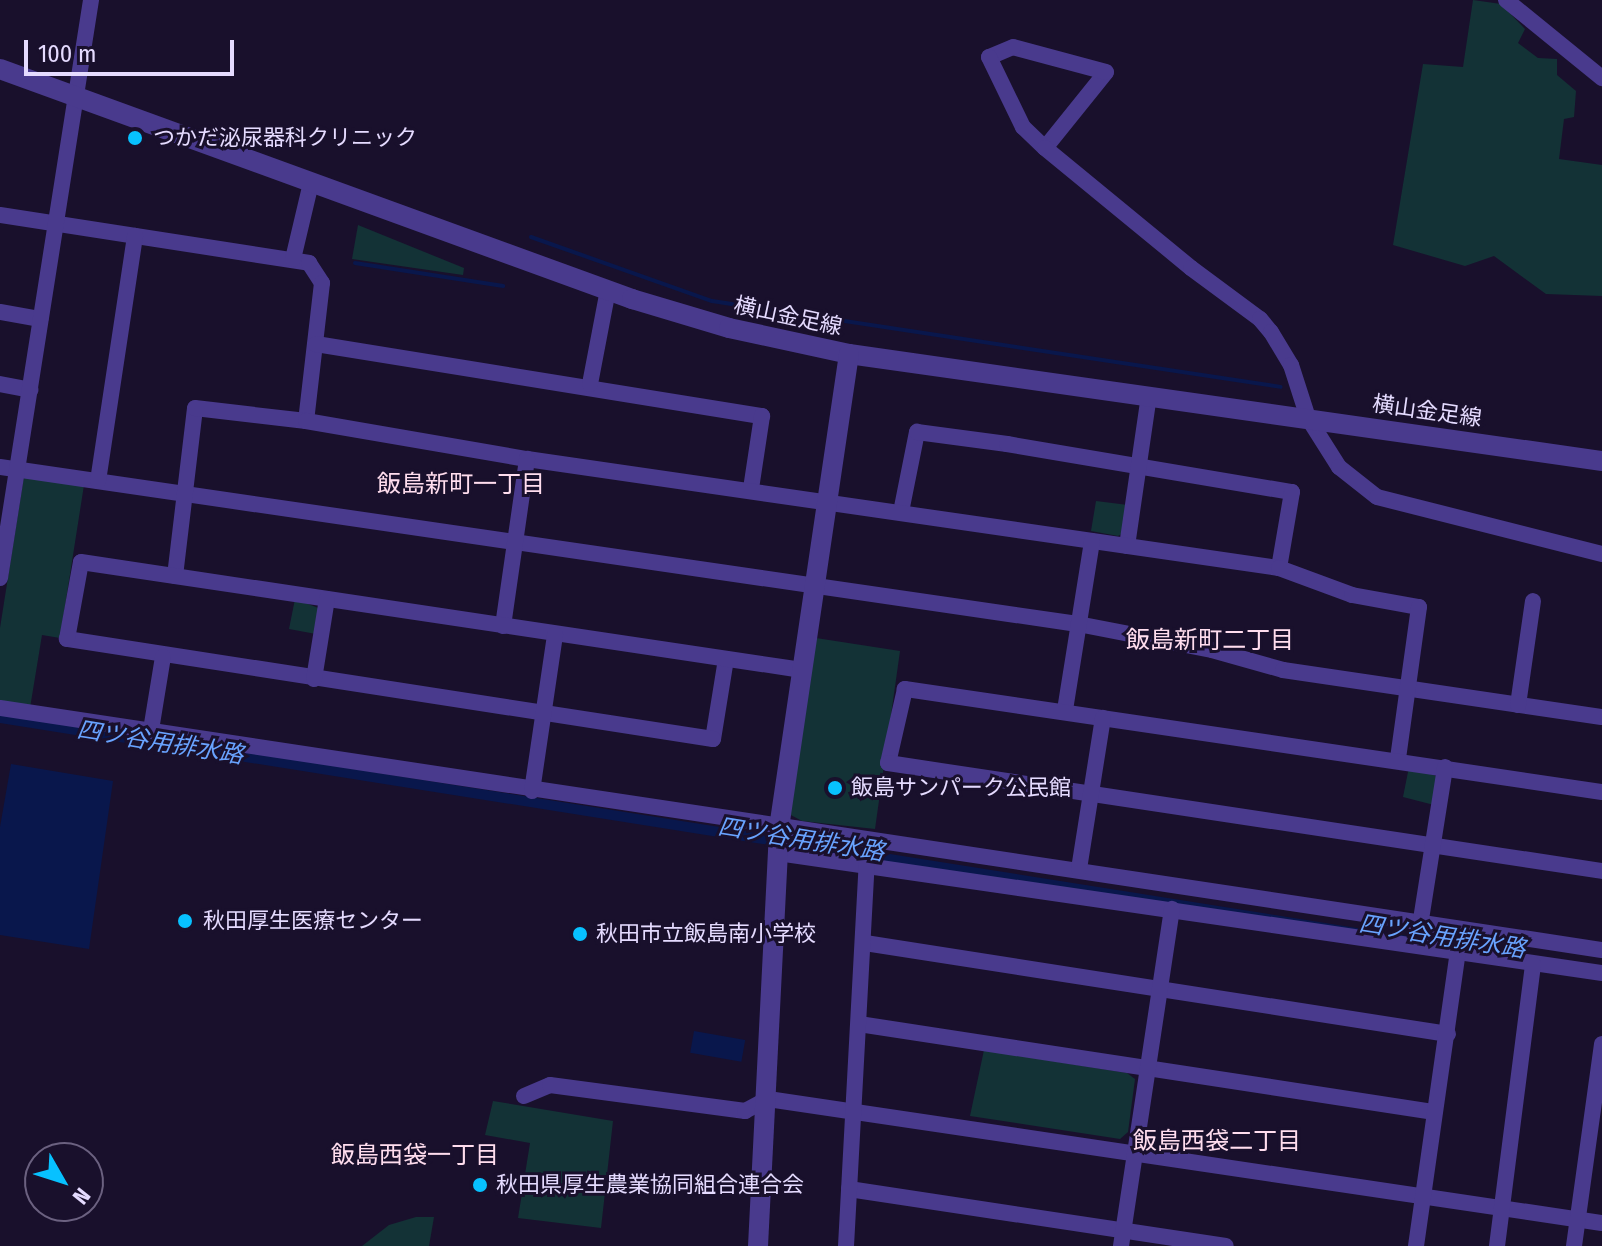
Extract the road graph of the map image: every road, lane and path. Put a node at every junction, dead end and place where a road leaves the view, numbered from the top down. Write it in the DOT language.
graph roads {
  1 [pos="91,0"];
  2 [pos="1506,0"];
  3 [pos="0,69"];
  4 [pos="1602,78"];
  5 [pos="74,95"];
  6 [pos="1045,148"];
  7 [pos="311,183"];
  8 [pos="0,215"];
  9 [pos="56,224"];
  10 [pos="135,236"];
  11 [pos="293,259"];
  12 [pos="608,290"];
  13 [pos="0,312"];
  14 [pos="40,319"];
  15 [pos="316,344"];
  16 [pos="849,354"];
  17 [pos="0,384"];
  18 [pos="590,384"];
  19 [pos="30,390"];
  20 [pos="1149,396"];
  21 [pos="1308,418"];
  22 [pos="306,421"];
  23 [pos="527,459"];
  24 [pos="1602,461"];
  25 [pos="0,467"];
  26 [pos="1138,467"];
  27 [pos="17,469"];
  28 [pos="98,481"];
  29 [pos="751,489"];
  30 [pos="186,493"];
  31 [pos="827,501"];
  32 [pos="901,512"];
  33 [pos="4,528"];
  34 [pos="1092,541"];
  35 [pos="517,542"];
  36 [pos="1127,546"];
  37 [pos="1602,554"];
  38 [pos="1279,568"];
  39 [pos="175,576"];
  40 [pos="0,578"];
  41 [pos="814,588"];
  42 [pos="327,599"];
  43 [pos="1533,601"];
  44 [pos="1078,624"];
  45 [pos="503,626"];
  46 [pos="555,635"];
  47 [pos="163,657"];
  48 [pos="726,659"];
  49 [pos="802,670"];
  50 [pos="314,679"];
  51 [pos="1410,688"];
  52 [pos="1518,705"];
  53 [pos="0,708"];
  54 [pos="1065,710"];
  55 [pos="543,713"];
  56 [pos="1602,717"];
  57 [pos="1103,718"];
  58 [pos="151,730"];
  59 [pos="1398,759"];
  60 [pos="1445,767"];
  61 [pos="532,791"];
  62 [pos="1602,792"];
  63 [pos="1089,797"];
  64 [pos="779,839"];
  65 [pos="1432,847"];
  66 [pos="867,864"];
  67 [pos="1079,869"];
  68 [pos="1602,871"];
  69 [pos="1172,909"];
  70 [pos="1420,925"];
  71 [pos="865,943"];
  72 [pos="1418,945"];
  73 [pos="1602,950"];
  74 [pos="1458,952"];
  75 [pos="1533,964"];
  76 [pos="1602,973"];
  77 [pos="1161,991"];
  78 [pos="859,1024"];
  79 [pos="1448,1034"];
  80 [pos="1602,1044"];
  81 [pos="1149,1069"];
  82 [pos="524,1096"];
  83 [pos="768,1099"];
  84 [pos="854,1109"];
  85 [pos="1434,1112"];
  86 [pos="1136,1152"];
  87 [pos="849,1189"];
  88 [pos="1424,1193"];
  89 [pos="1503,1206"];
  90 [pos="1578,1219"];
  91 [pos="1602,1223"];
  92 [pos="1122,1238"];
  93 [pos="758,1246"];
  94 [pos="846,1246"];
  95 [pos="1226,1246"];
  96 [pos="1416,1246"];
  97 [pos="1497,1246"];
  98 [pos="1574,1246"];
  1 -- 5 [label="street"];
  2 -- 4 [label="street"];
  3 -- 5 [label="street, 横山金足線"];
  5 -- 7 [label="street, 横山金足線"];
  5 -- 9 [label="street"];
  6 -- 6 [label="street"];
  6 -- 21 [label="street"];
  7 -- 11 [label="street"];
  7 -- 12 [label="street, 横山金足線"];
  8 -- 9 [label="street"];
  9 -- 10 [label="street"];
  9 -- 14 [label="street"];
  10 -- 11 [label="street"];
  10 -- 28 [label="street"];
  11 -- 15 [label="street"];
  12 -- 16 [label="street, 横山金足線"];
  12 -- 18 [label="street"];
  13 -- 14 [label="street"];
  14 -- 19 [label="street"];
  15 -- 18 [label="street"];
  15 -- 22 [label="street"];
  16 -- 20 [label="street, 横山金足線"];
  16 -- 31 [label="street"];
  17 -- 19 [label="street"];
  18 -- 29 [label="street"];
  19 -- 27 [label="street"];
  20 -- 21 [label="street, 横山金足線"];
  20 -- 26 [label="street"];
  21 -- 24 [label="street, 横山金足線"];
  21 -- 37 [label="street"];
  22 -- 23 [label="street"];
  22 -- 30 [label="street"];
  23 -- 29 [label="street"];
  23 -- 35 [label="street"];
  25 -- 27 [label="street"];
  26 -- 32 [label="street"];
  26 -- 36 [label="street"];
  26 -- 38 [label="street"];
  27 -- 28 [label="street"];
  27 -- 33 [label="street"];
  28 -- 30 [label="street"];
  29 -- 31 [label="street"];
  30 -- 35 [label="street"];
  30 -- 39 [label="street"];
  31 -- 32 [label="street"];
  31 -- 41 [label="street"];
  32 -- 34 [label="street"];
  33 -- 40 [label="street"];
  34 -- 36 [label="street"];
  34 -- 44 [label="street"];
  35 -- 41 [label="street"];
  35 -- 45 [label="street"];
  36 -- 38 [label="street"];
  38 -- 51 [label="street"];
  39 -- 42 [label="street"];
  39 -- 47 [label="street"];
  41 -- 44 [label="street"];
  41 -- 49 [label="street"];
  42 -- 45 [label="street"];
  42 -- 50 [label="street"];
  43 -- 52 [label="street"];
  44 -- 51 [label="street"];
  44 -- 54 [label="street"];
  45 -- 46 [label="street"];
  46 -- 48 [label="street"];
  46 -- 55 [label="street"];
  47 -- 50 [label="street"];
  47 -- 58 [label="street"];
  48 -- 49 [label="street"];
  48 -- 55 [label="street"];
  49 -- 64 [label="street"];
  50 -- 55 [label="street"];
  51 -- 52 [label="street"];
  51 -- 59 [label="street"];
  52 -- 56 [label="street"];
  53 -- 58 [label="street"];
  54 -- 57 [label="street"];
  54 -- 63 [label="street"];
  55 -- 61 [label="street"];
  57 -- 59 [label="street"];
  57 -- 63 [label="street"];
  58 -- 61 [label="street"];
  59 -- 60 [label="street"];
  60 -- 62 [label="street"];
  60 -- 65 [label="street"];
  61 -- 64 [label="street"];
  63 -- 65 [label="street"];
  63 -- 67 [label="street"];
  64 -- 66 [label="street"];
  64 -- 67 [label="street"];
  64 -- 83 [label="street"];
  65 -- 68 [label="street"];
  65 -- 70 [label="street"];
  66 -- 69 [label="street"];
  66 -- 71 [label="street"];
  67 -- 70 [label="street"];
  69 -- 72 [label="street"];
  69 -- 77 [label="street"];
  70 -- 72 [label="street"];
  70 -- 73 [label="street"];
  71 -- 77 [label="street"];
  71 -- 78 [label="street"];
  72 -- 74 [label="street"];
  74 -- 75 [label="street"];
  74 -- 79 [label="street"];
  75 -- 76 [label="street"];
  75 -- 89 [label="street"];
  77 -- 79 [label="street"];
  77 -- 81 [label="street"];
  78 -- 81 [label="street"];
  78 -- 84 [label="street"];
  79 -- 85 [label="street"];
  80 -- 90 [label="street"];
  81 -- 85 [label="street"];
  81 -- 86 [label="street"];
  82 -- 83 [label="street"];
  83 -- 84 [label="street"];
  83 -- 93 [label="street"];
  84 -- 86 [label="street"];
  84 -- 87 [label="street"];
  85 -- 88 [label="street"];
  86 -- 88 [label="street"];
  86 -- 92 [label="street"];
  87 -- 92 [label="street"];
  87 -- 94 [label="street"];
  88 -- 89 [label="street"];
  88 -- 96 [label="street"];
  89 -- 90 [label="street"];
  89 -- 97 [label="street"];
  90 -- 91 [label="street"];
  90 -- 98 [label="street"];
  92 -- 95 [label="street"];
}
